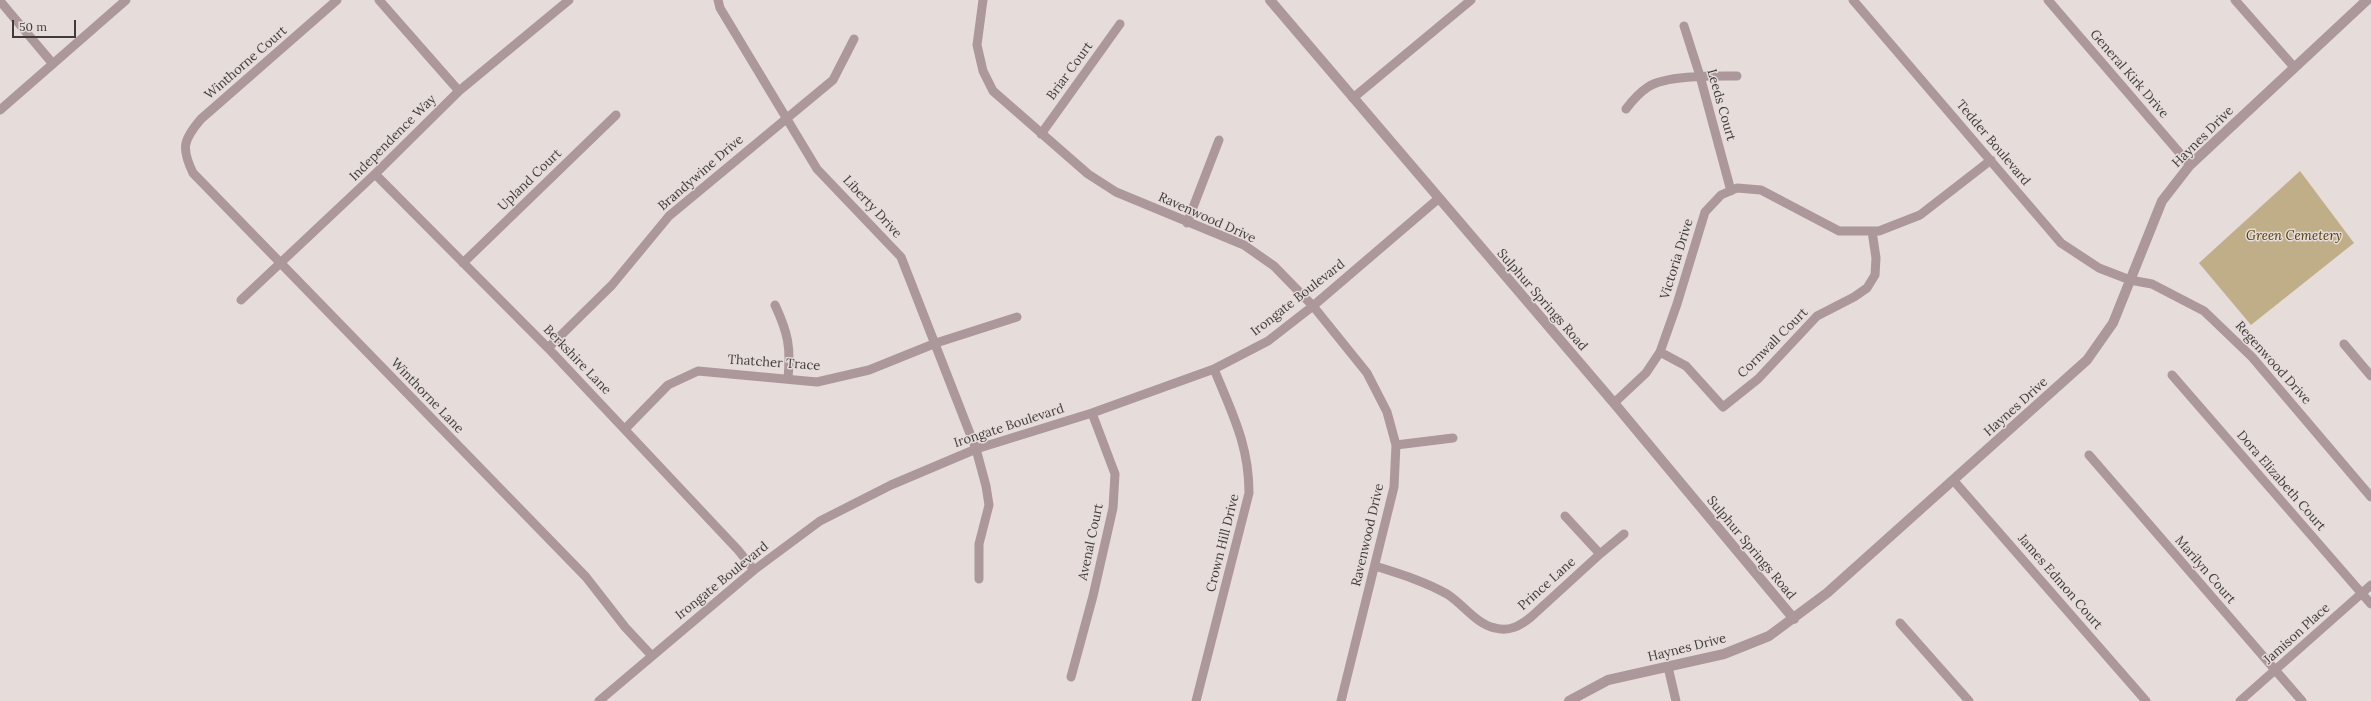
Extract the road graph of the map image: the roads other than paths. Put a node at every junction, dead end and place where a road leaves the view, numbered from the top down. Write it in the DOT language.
graph roads {
  1 [pos="126,0"];
  2 [pos="337,0"];
  3 [pos="379,0"];
  4 [pos="569,0"];
  5 [pos="718,0"];
  6 [pos="982,0"];
  7 [pos="1270,0"];
  8 [pos="1471,0"];
  9 [pos="1853,0"];
  10 [pos="2048,0"];
  11 [pos="2235,0"];
  12 [pos="2367,0"];
  13 [pos="0,1"];
  14 [pos="1120,24"];
  15 [pos="1684,26"];
  16 [pos="854,38"];
  17 [pos="54,64"];
  18 [pos="2294,67"];
  19 [pos="1700,76"];
  20 [pos="1737,76"];
  21 [pos="459,91"];
  22 [pos="1353,98"];
  23 [pos="1626,109"];
  24 [pos="0,110"];
  25 [pos="616,115"];
  26 [pos="786,118"];
  27 [pos="1041,134"];
  28 [pos="1219,140"];
  29 [pos="184,154"];
  30 [pos="1991,160"];
  31 [pos="2190,165"];
  32 [pos="375,174"];
  33 [pos="1731,191"];
  34 [pos="1438,199"];
  35 [pos="1187,223"];
  36 [pos="1872,231"];
  37 [pos="281,264"];
  38 [pos="464,264"];
  39 [pos="2130,280"];
  40 [pos="241,300"];
  41 [pos="775,305"];
  42 [pos="1313,306"];
  43 [pos="1017,317"];
  44 [pos="936,343"];
  45 [pos="2344,344"];
  46 [pos="548,348"];
  47 [pos="1660,352"];
  48 [pos="1214,370"];
  49 [pos="2172,375"];
  50 [pos="2371,376"];
  51 [pos="788,378"];
  52 [pos="1614,403"];
  53 [pos="1092,413"];
  54 [pos="625,429"];
  55 [pos="1453,438"];
  56 [pos="1396,444"];
  57 [pos="976,449"];
  58 [pos="2089,455"];
  59 [pos="1954,481"];
  60 [pos="2371,497"];
  61 [pos="1565,516"];
  62 [pos="1624,534"];
  63 [pos="1600,554"];
  64 [pos="1375,566"];
  65 [pos="754,570"];
  66 [pos="979,579"];
  67 [pos="2371,585"];
  68 [pos="2362,593"];
  69 [pos="2371,604"];
  70 [pos="1794,619"];
  71 [pos="1900,623"];
  72 [pos="652,656"];
  73 [pos="1668,667"];
  74 [pos="2276,671"];
  75 [pos="1071,677"];
  76 [pos="599,701"];
  77 [pos="1196,701"];
  78 [pos="1341,701"];
  79 [pos="1569,701"];
  80 [pos="1676,701"];
  81 [pos="1969,701"];
  82 [pos="2146,701"];
  83 [pos="2240,701"];
  84 [pos="2302,701"];
  1 -- 17 [label="street"];
  2 -- 29 [label="street, Winthorne Court"];
  3 -- 21 [label="street"];
  4 -- 21 [label="street, Independence Way"];
  5 -- 26 [label="street, Liberty Drive"];
  6 -- 27 [label="street, Ravenwood Drive"];
  7 -- 22 [label="street, Sulphur Springs Road"];
  8 -- 22 [label="street"];
  9 -- 30 [label="street, Tedder Boulevard"];
  10 -- 31 [label="street, General Kirk Drive"];
  11 -- 18 [label="street"];
  12 -- 18 [label="street, Haynes Drive"];
  13 -- 17 [label="street"];
  14 -- 27 [label="street, Briar Court"];
  15 -- 19 [label="street, Leeds Court"];
  16 -- 26 [label="street, Brandywine Drive"];
  17 -- 24 [label="street"];
  18 -- 31 [label="street, Haynes Drive"];
  19 -- 20 [label="street"];
  19 -- 23 [label="street"];
  19 -- 33 [label="street, Leeds Court"];
  21 -- 32 [label="street, Independence Way"];
  22 -- 34 [label="street, Sulphur Springs Road"];
  25 -- 38 [label="street, Upland Court"];
  26 -- 44 [label="street, Liberty Drive"];
  26 -- 46 [label="street, Brandywine Drive"];
  27 -- 35 [label="street, Ravenwood Drive"];
  28 -- 35 [label="street"];
  29 -- 37 [label="street, Winthorne Lane"];
  30 -- 36 [label="street, Victoria Drive"];
  30 -- 39 [label="street, Tedder Boulevard"];
  31 -- 39 [label="street, Haynes Drive"];
  32 -- 37 [label="street, Independence Way"];
  32 -- 38 [label="street, Berkshire Lane"];
  33 -- 36 [label="street, Victoria Drive"];
  33 -- 47 [label="street, Victoria Drive"];
  34 -- 42 [label="street, Irongate Boulevard"];
  34 -- 52 [label="street, Sulphur Springs Road"];
  35 -- 42 [label="street, Ravenwood Drive"];
  36 -- 47 [label="street, Cornwall Court"];
  37 -- 40 [label="street, Independence Way"];
  37 -- 72 [label="street, Winthorne Lane"];
  38 -- 46 [label="street, Berkshire Lane"];
  39 -- 59 [label="street, Haynes Drive"];
  39 -- 60 [label="street, Regenwood Drive"];
  41 -- 51 [label="street"];
  42 -- 48 [label="street, Irongate Boulevard"];
  42 -- 56 [label="street, Ravenwood Drive"];
  43 -- 44 [label="street, Thatcher Trace"];
  44 -- 51 [label="street, Thatcher Trace"];
  44 -- 57 [label="street, Liberty Drive"];
  45 -- 50 [label="street"];
  46 -- 54 [label="street, Berkshire Lane"];
  47 -- 52 [label="street, Victoria Drive"];
  48 -- 53 [label="street, Irongate Boulevard"];
  48 -- 77 [label="street, Crown Hill Drive"];
  49 -- 68 [label="street, Dora Elizabeth Court"];
  51 -- 54 [label="street, Thatcher Trace"];
  52 -- 70 [label="street, Sulphur Springs Road"];
  53 -- 57 [label="street, Irongate Boulevard"];
  53 -- 75 [label="street, Avenal Court"];
  54 -- 65 [label="street, Berkshire Lane"];
  55 -- 56 [label="street"];
  56 -- 64 [label="street, Ravenwood Drive"];
  57 -- 65 [label="street, Irongate Boulevard"];
  57 -- 66 [label="street, Liberty Drive"];
  58 -- 74 [label="street, Marilyn Court"];
  59 -- 70 [label="street, Haynes Drive"];
  59 -- 82 [label="street, James Edmon Court"];
  61 -- 63 [label="street"];
  62 -- 63 [label="street, Prince Lane"];
  63 -- 64 [label="street, Prince Lane"];
  64 -- 78 [label="street, Ravenwood Drive"];
  65 -- 72 [label="street, Irongate Boulevard"];
  67 -- 68 [label="street, Jamison Place"];
  68 -- 69 [label="street, Dora Elizabeth Court"];
  68 -- 74 [label="street, Jamison Place"];
  70 -- 73 [label="street, Haynes Drive"];
  71 -- 81 [label="street"];
  72 -- 76 [label="street, Irongate Boulevard"];
  73 -- 79 [label="street, Haynes Drive"];
  73 -- 80 [label="street"];
  74 -- 83 [label="street, Jamison Place"];
  74 -- 84 [label="street, Marilyn Court"];
}
